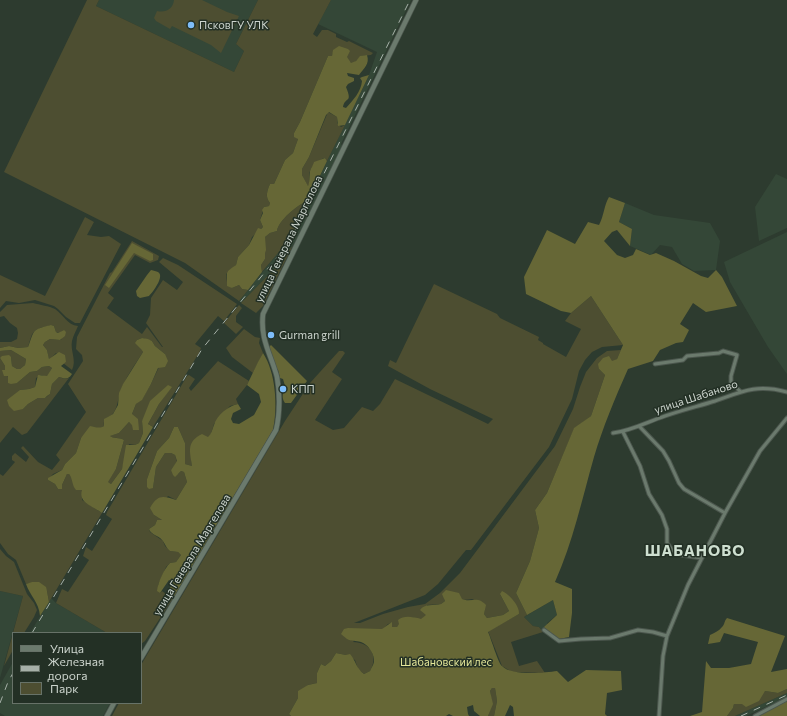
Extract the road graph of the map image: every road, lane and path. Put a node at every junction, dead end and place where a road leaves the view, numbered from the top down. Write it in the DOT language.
graph roads {
  1 [pos="416,0"];
  2 [pos="656,364"];
  3 [pos="740,391"];
  4 [pos="787,392"];
  5 [pos="787,418"];
  6 [pos="640,426"];
  7 [pos="623,432"];
  8 [pos="613,433"];
  9 [pos="725,514"];
  10 [pos="702,558"];
  11 [pos="544,630"];
  12 [pos="667,636"];
  13 [pos="142,656"];
  14 [pos="787,699"];
  15 [pos="113,704"];
  16 [pos="106,716"];
  17 [pos="659,716"];
  18 [pos="755,716"];
  1 -- 13 [label="main road, улица Генерала Маргелова"];
  2 -- 3 [label="street"];
  3 -- 4 [label="street, улица Шабаново"];
  3 -- 6 [label="street, улица Шабаново"];
  5 -- 9 [label="street"];
  6 -- 7 [label="street, улица Шабаново"];
  6 -- 9 [label="street"];
  7 -- 8 [label="street, улица Шабаново"];
  7 -- 10 [label="street"];
  9 -- 10 [label="street"];
  10 -- 12 [label="street"];
  11 -- 12 [label="street"];
  12 -- 17 [label="street"];
  14 -- 18 [label="street"];
  15 -- 16 [label="main road"];
}
